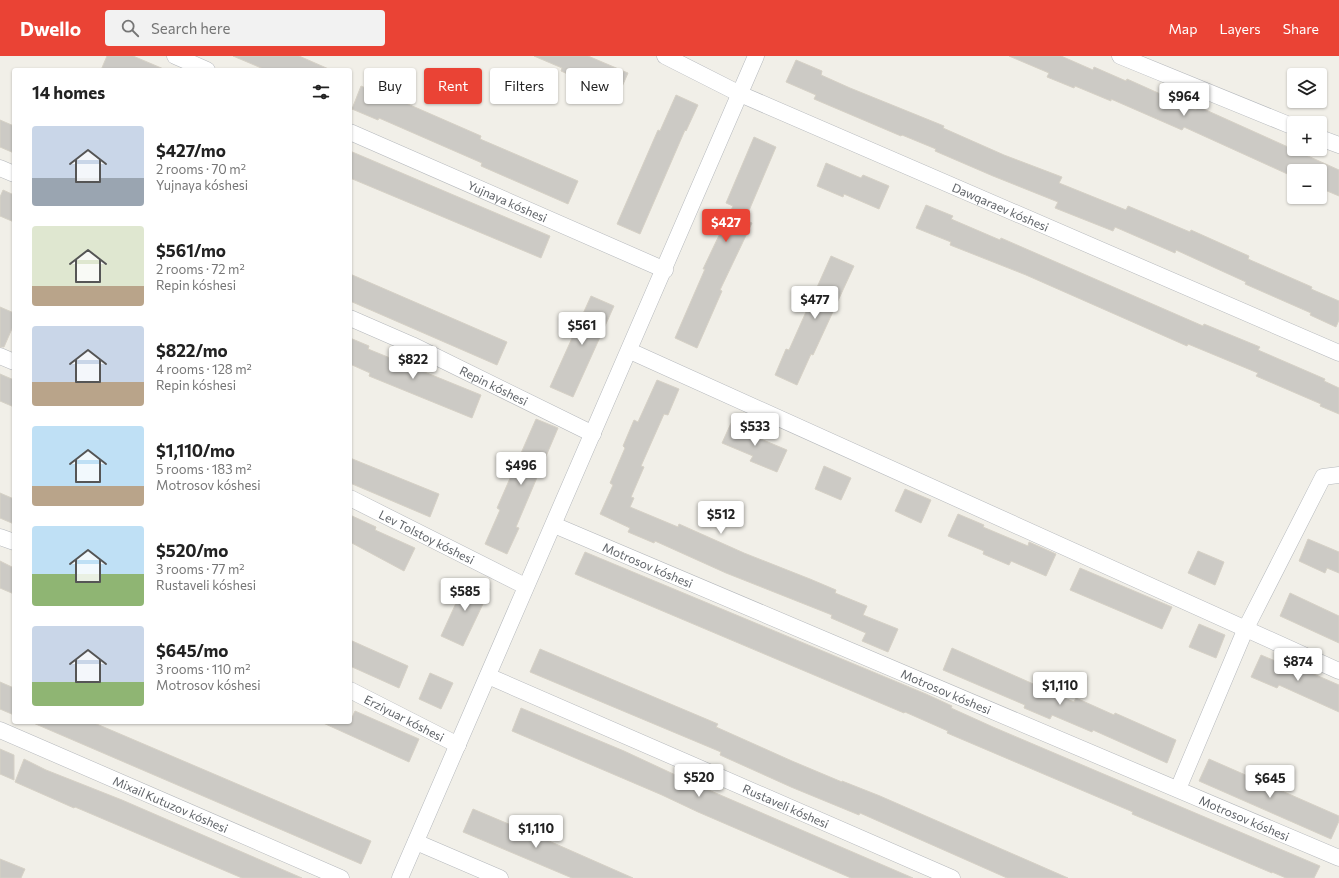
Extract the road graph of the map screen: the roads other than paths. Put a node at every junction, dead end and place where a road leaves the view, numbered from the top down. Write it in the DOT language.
graph roads {
  1 [pos="175,56"];
  2 [pos="665,56"];
  3 [pos="756,56"];
  4 [pos="1120,56"];
  5 [pos="202,68"];
  6 [pos="740,94"];
  7 [pos="1287,124"];
  8 [pos="352,133"];
  9 [pos="1327,141"];
  10 [pos="1339,145"];
  11 [pos="0,168"];
  12 [pos="12,173"];
  13 [pos="665,270"];
  14 [pos="352,319"];
  15 [pos="630,351"];
  16 [pos="1339,353"];
  17 [pos="0,356"];
  18 [pos="12,361"];
  19 [pos="593,434"];
  20 [pos="1339,475"];
  21 [pos="352,499"];
  22 [pos="554,525"];
  23 [pos="0,537"];
  24 [pos="12,541"];
  25 [pos="525,586"];
  26 [pos="1246,628"];
  27 [pos="1339,671"];
  28 [pos="488,676"];
  29 [pos="352,691"];
  30 [pos="0,730"];
  31 [pos="458,745"];
  32 [pos="1178,789"];
  33 [pos="416,842"];
  34 [pos="1339,858"];
  35 [pos="341,878"];
  36 [pos="400,878"];
  37 [pos="500,878"];
  38 [pos="952,878"];
  1 -- 5 [label="street"];
  2 -- 6 [label="street, Dawqaraev kóshesi"];
  3 -- 6 [label="street"];
  4 -- 7 [label="street"];
  6 -- 13 [label="street"];
  6 -- 16 [label="street, Dawqaraev kóshesi"];
  8 -- 13 [label="street, Yujnaya kóshesi"];
  9 -- 10 [label="street"];
  11 -- 12 [label="street"];
  13 -- 15 [label="street"];
  14 -- 19 [label="street, Repin kóshesi"];
  15 -- 19 [label="street"];
  15 -- 26 [label="street"];
  17 -- 18 [label="street"];
  19 -- 22 [label="street"];
  20 -- 26 [label="street"];
  21 -- 25 [label="street, Lev Tolstoy kóshesi"];
  22 -- 25 [label="street"];
  22 -- 32 [label="street, Motrosov kóshesi"];
  23 -- 24 [label="street"];
  25 -- 28 [label="street"];
  26 -- 27 [label="street"];
  26 -- 32 [label="street"];
  28 -- 31 [label="street"];
  28 -- 38 [label="street, Rustaveli kóshesi"];
  29 -- 31 [label="street, Erziyuar kóshesi"];
  30 -- 35 [label="street, Mixail Kutuzov kóshesi"];
  31 -- 33 [label="street"];
  32 -- 34 [label="street, Motrosov kóshesi"];
  33 -- 36 [label="street"];
  33 -- 37 [label="street"];
}
